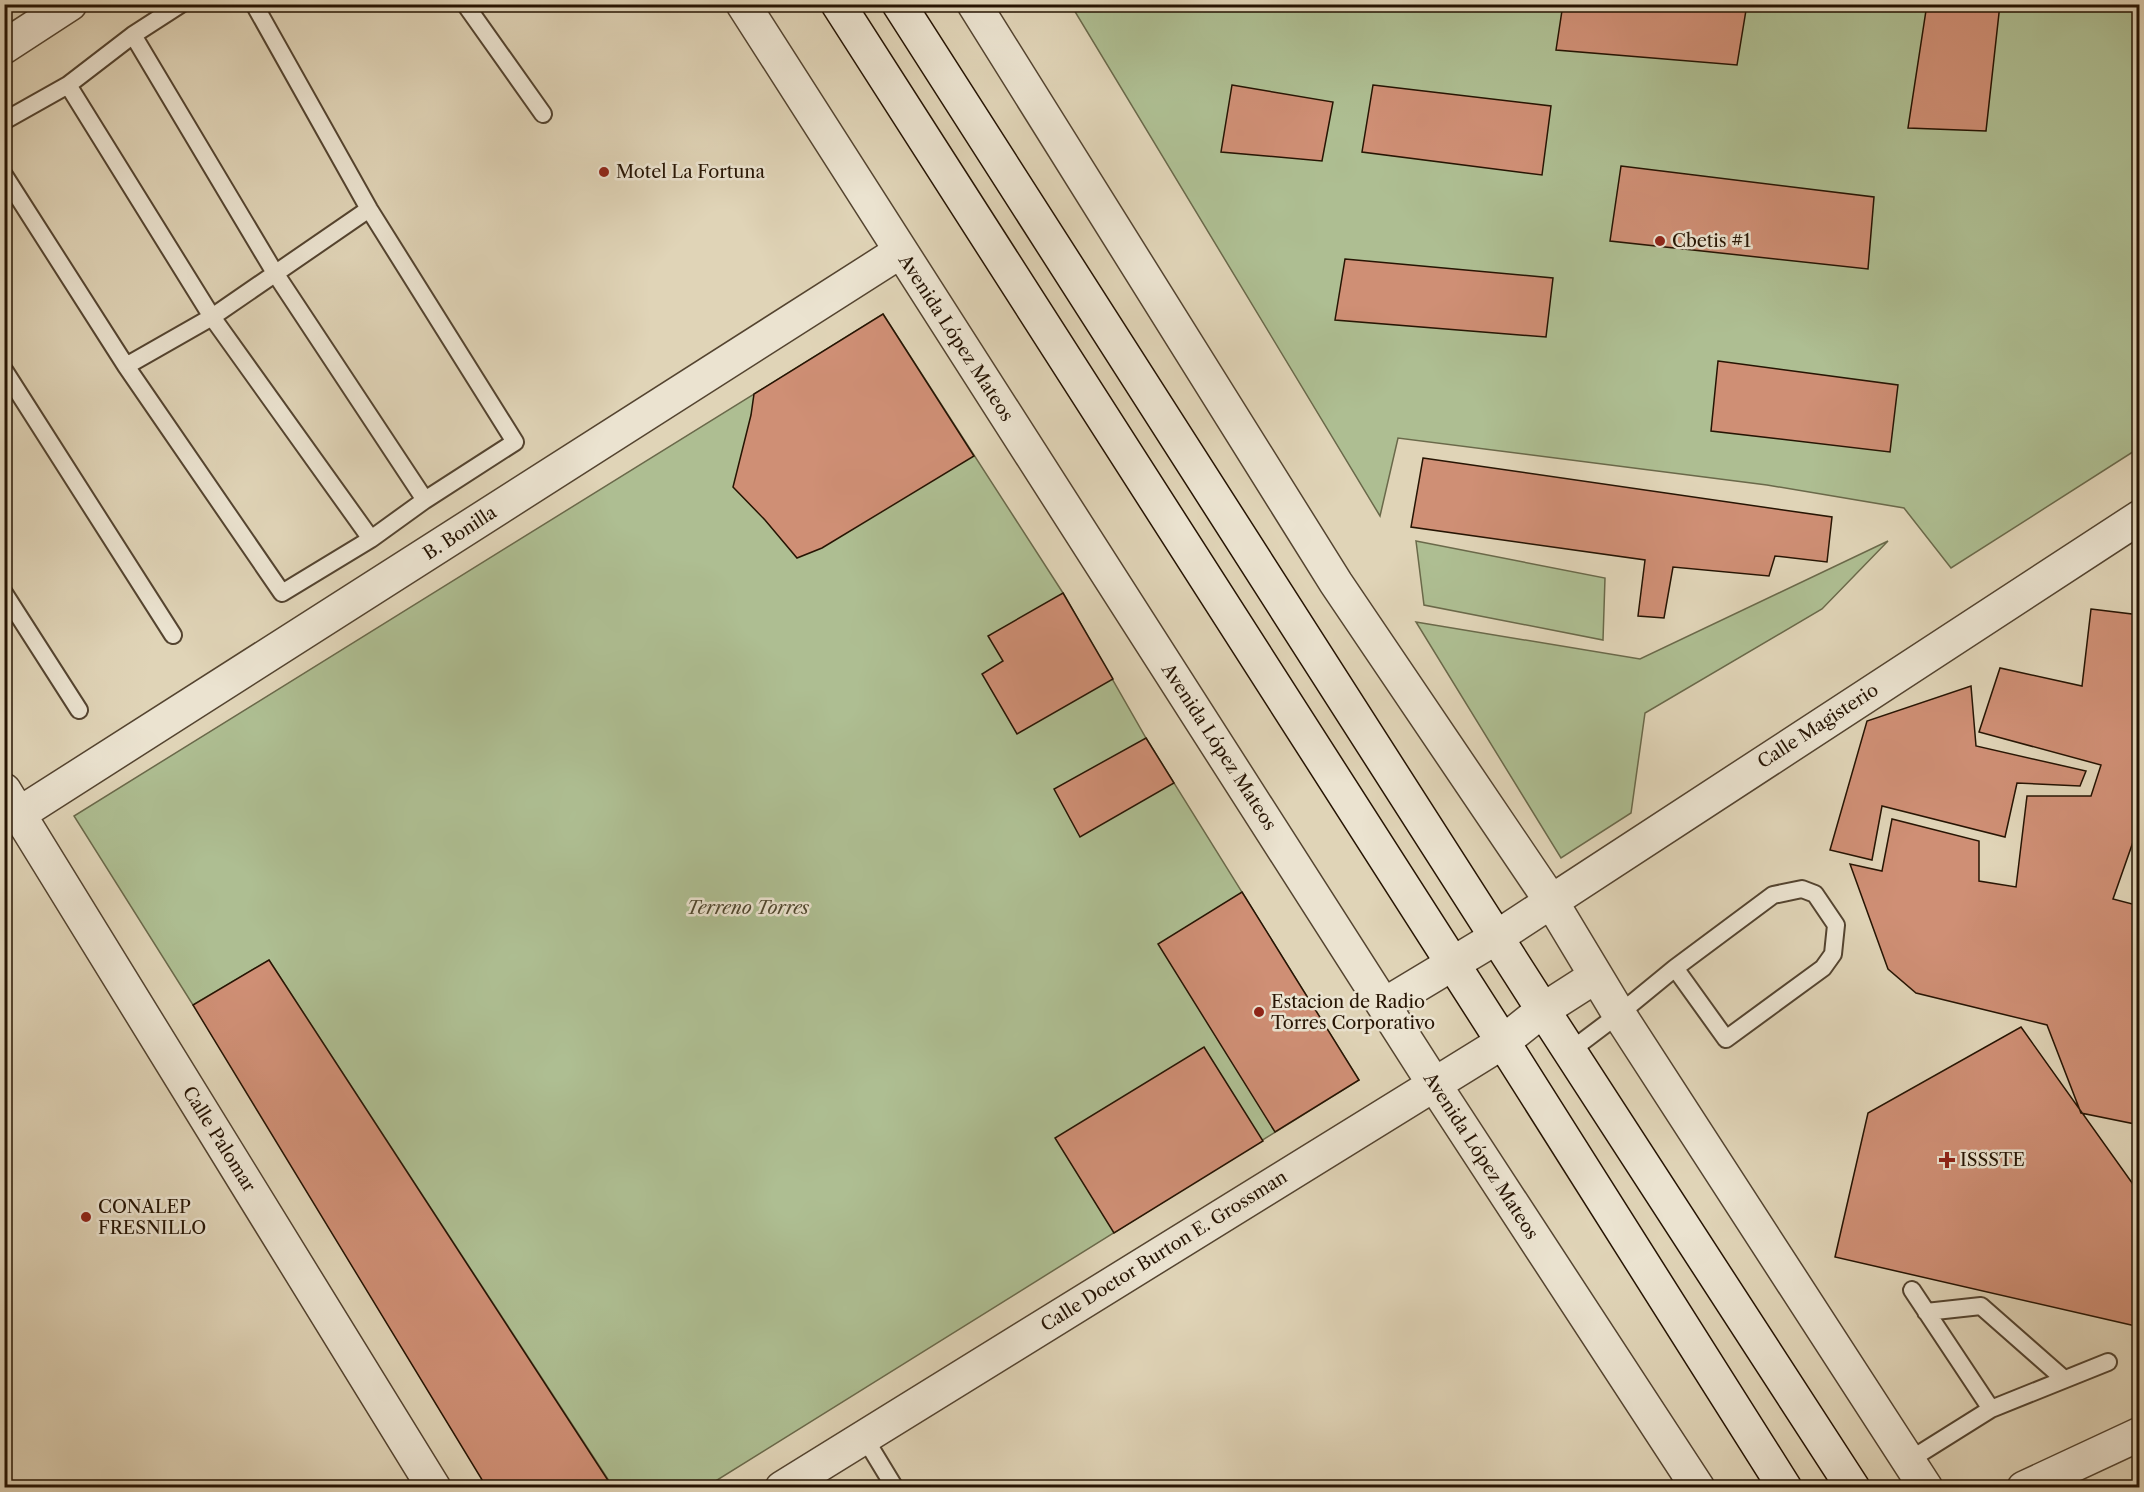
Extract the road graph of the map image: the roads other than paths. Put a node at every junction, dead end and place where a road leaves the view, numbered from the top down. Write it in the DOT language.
graph roads {
  1 [pos="70,4"];
  2 [pos="180,4"];
  3 [pos="254,4"];
  4 [pos="465,4"];
  5 [pos="743,4"];
  6 [pos="838,4"];
  7 [pos="899,4"];
  8 [pos="974,4"];
  9 [pos="132,35"];
  10 [pos="4,47"];
  11 [pos="68,85"];
  12 [pos="543,114"];
  13 [pos="4,121"];
  14 [pos="4,175"];
  15 [pos="369,209"];
  16 [pos="901,251"];
  17 [pos="275,273"];
  18 [pos="212,318"];
  19 [pos="126,366"];
  20 [pos="4,370"];
  21 [pos="425,500"];
  22 [pos="2139,516"];
  23 [pos="371,539"];
  24 [pos="4,593"];
  25 [pos="173,635"];
  26 [pos="79,710"];
  27 [pos="12,802"];
  28 [pos="1551,901"];
  29 [pos="1497,937"];
  30 [pos="1452,964"];
  31 [pos="1675,968"];
  32 [pos="1596,976"];
  33 [pos="1384,1005"];
  34 [pos="1544,1010"];
  35 [pos="1619,1014"];
  36 [pos="1503,1042"];
  37 [pos="1570,1051"];
  38 [pos="1434,1084"];
  39 [pos="1912,1290"];
  40 [pos="1926,1312"];
  41 [pos="2108,1362"];
  42 [pos="2064,1379"];
  43 [pos="1990,1409"];
  44 [pos="2139,1434"];
  45 [pos="864,1437"];
  46 [pos="1917,1474"];
  47 [pos="788,1486"];
  48 [pos="434,1488"];
  49 [pos="895,1488"];
  50 [pos="1698,1488"];
  51 [pos="1785,1488"];
  52 [pos="1853,1488"];
  53 [pos="2024,1488"];
  1 -- 10 [label="street"];
  2 -- 9 [label="lane"];
  3 -- 15 [label="lane"];
  4 -- 12 [label="lane"];
  5 -- 16 [label="street, Avenida López Mateos"];
  6 -- 30 [label="street"];
  7 -- 29 [label="street"];
  8 -- 28 [label="street"];
  9 -- 11 [label="lane"];
  9 -- 17 [label="lane"];
  11 -- 13 [label="lane"];
  11 -- 18 [label="lane"];
  14 -- 19 [label="lane"];
  15 -- 17 [label="lane"];
  15 -- 21 [label="lane"];
  16 -- 27 [label="street, B. Bonilla"];
  16 -- 33 [label="street, Avenida López Mateos"];
  17 -- 18 [label="lane"];
  17 -- 21 [label="lane"];
  18 -- 19 [label="lane"];
  18 -- 23 [label="lane"];
  19 -- 23 [label="lane"];
  20 -- 25 [label="lane"];
  21 -- 23 [label="lane"];
  22 -- 28 [label="street, Calle Magisterio"];
  24 -- 26 [label="lane"];
  27 -- 48 [label="street, Calle Palomar"];
  28 -- 29 [label="street, Calle Magisterio"];
  28 -- 32 [label="street"];
  29 -- 30 [label="street, Calle Magisterio"];
  29 -- 34 [label="street"];
  30 -- 33 [label="street, Calle Magisterio"];
  30 -- 36 [label="street"];
  31 -- 31 [label="lane"];
  31 -- 35 [label="lane"];
  32 -- 34 [label="street, Calle Doctor Burton E. Grossman"];
  32 -- 35 [label="street"];
  33 -- 38 [label="street, Avenida López Mateos"];
  34 -- 36 [label="street, Calle Doctor Burton E. Grossman"];
  34 -- 37 [label="street"];
  35 -- 37 [label="lane"];
  35 -- 46 [label="street"];
  36 -- 38 [label="street, Calle Doctor Burton E. Grossman"];
  36 -- 51 [label="street"];
  37 -- 52 [label="street"];
  38 -- 45 [label="street, Calle Doctor Burton E. Grossman"];
  38 -- 50 [label="street, Avenida López Mateos"];
  39 -- 40 [label="lane"];
  40 -- 42 [label="lane"];
  40 -- 43 [label="lane"];
  41 -- 42 [label="lane"];
  42 -- 43 [label="lane"];
  43 -- 46 [label="lane"];
  44 -- 53 [label="street"];
  45 -- 47 [label="street, Calle Doctor Burton E. Grossman"];
  45 -- 49 [label="lane"];
}
